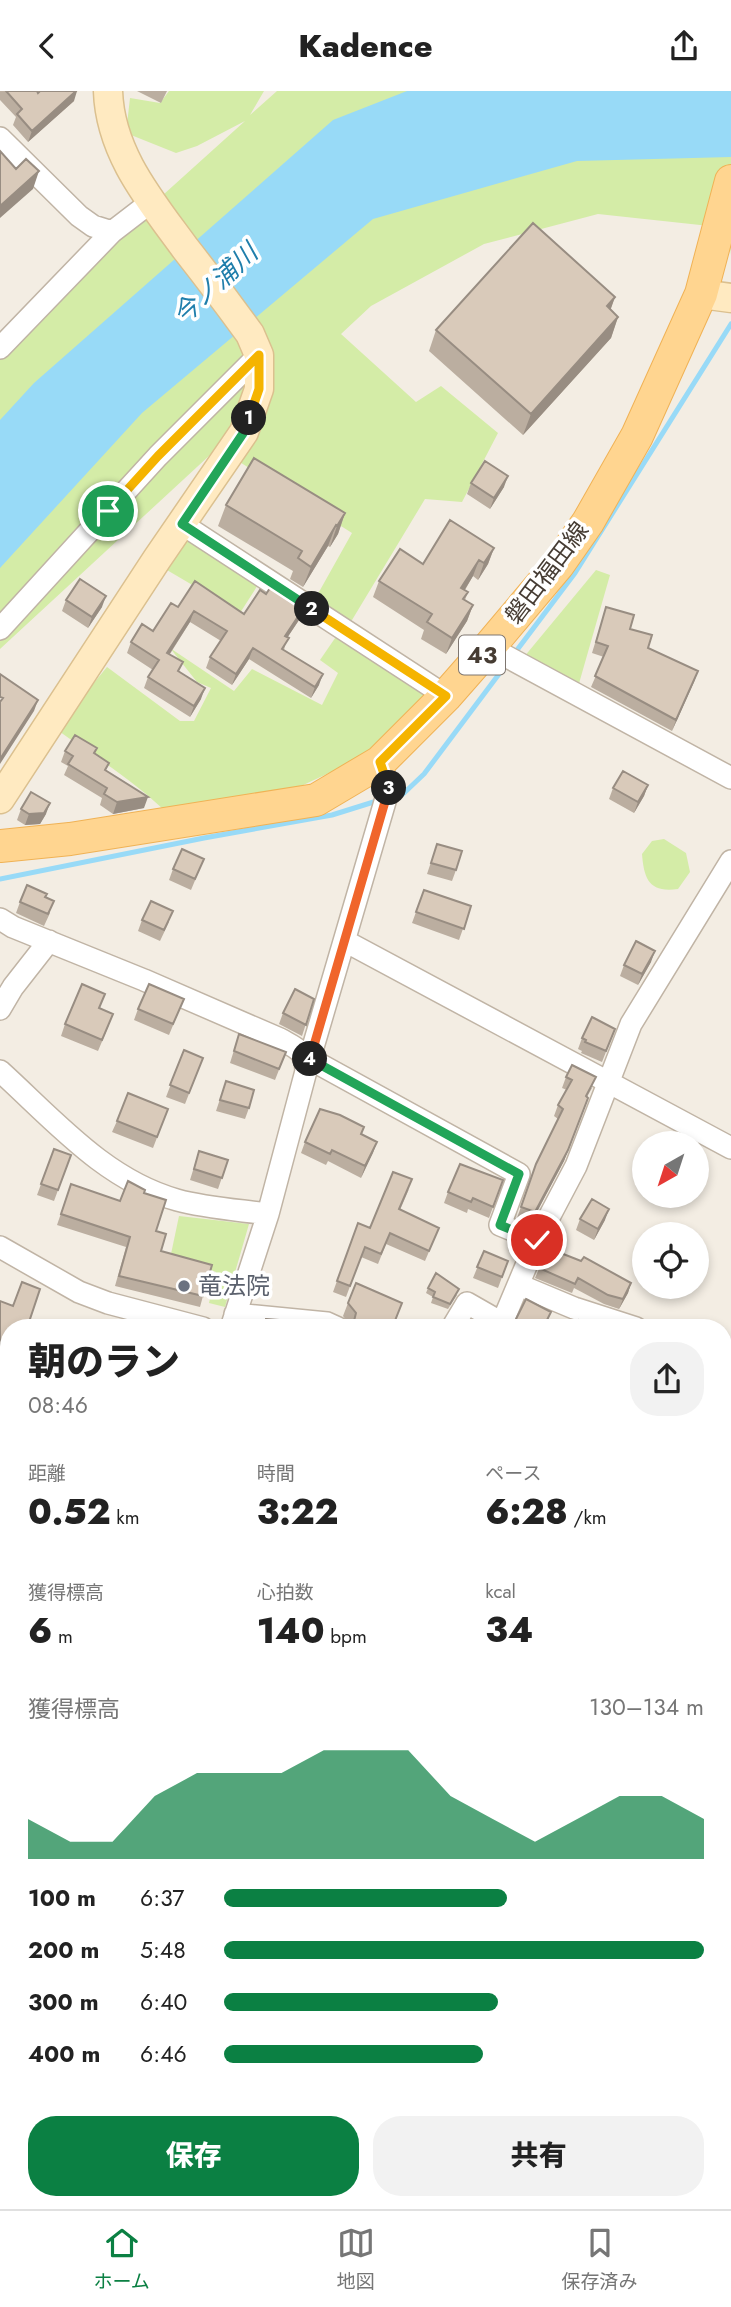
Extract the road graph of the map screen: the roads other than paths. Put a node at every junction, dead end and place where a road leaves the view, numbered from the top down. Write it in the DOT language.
graph roads {
  1 [pos="108,91"];
  2 [pos="0,138"];
  3 [pos="731,181"];
  4 [pos="151,202"];
  5 [pos="113,232"];
  6 [pos="716,296"];
  7 [pos="255,344"];
  8 [pos="0,348"];
  9 [pos="182,524"];
  10 [pos="0,629"];
  11 [pos="489,647"];
  12 [pos="446,696"];
  13 [pos="380,762"];
  14 [pos="731,778"];
  15 [pos="0,799"];
  16 [pos="0,846"];
  17 [pos="731,861"];
  18 [pos="0,919"];
  19 [pos="49,941"];
  20 [pos="345,941"];
  21 [pos="0,1009"];
  22 [pos="308,1065"];
  23 [pos="0,1071"];
  24 [pos="610,1082"];
  25 [pos="731,1148"];
  26 [pos="268,1214"];
  27 [pos="537,1240"];
  28 [pos="3,1255"];
  29 [pos="519,1285"];
  30 [pos="169,1319"];
  31 [pos="234,1319"];
  32 [pos="457,1319"];
  33 [pos="495,1319"];
  34 [pos="504,1319"];
  35 [pos="608,1319"];
  1 -- 4 [label="street"];
  2 -- 5 [label="street"];
  3 -- 6 [label="main road, 磐田福田線 / 43"];
  4 -- 5 [label="street"];
  4 -- 7 [label="street"];
  5 -- 8 [label="street"];
  6 -- 11 [label="main road, 磐田福田線 / 43"];
  7 -- 9 [label="street"];
  7 -- 10 [label="street"];
  9 -- 12 [label="street"];
  9 -- 15 [label="street"];
  11 -- 12 [label="main road, 磐田福田線 / 43"];
  11 -- 14 [label="street"];
  12 -- 13 [label="main road, 磐田福田線 / 43"];
  13 -- 16 [label="main road, 磐田福田線 / 43"];
  13 -- 20 [label="street"];
  17 -- 24 [label="street"];
  18 -- 19 [label="street"];
  19 -- 21 [label="street"];
  19 -- 22 [label="street"];
  20 -- 22 [label="street"];
  20 -- 24 [label="street"];
  22 -- 26 [label="street"];
  22 -- 27 [label="street"];
  23 -- 26 [label="street"];
  24 -- 25 [label="street"];
  24 -- 27 [label="street"];
  26 -- 31 [label="street"];
  27 -- 29 [label="street"];
  28 -- 30 [label="street"];
  29 -- 34 [label="street"];
  29 -- 35 [label="street"];
  32 -- 33 [label="street"];
}
